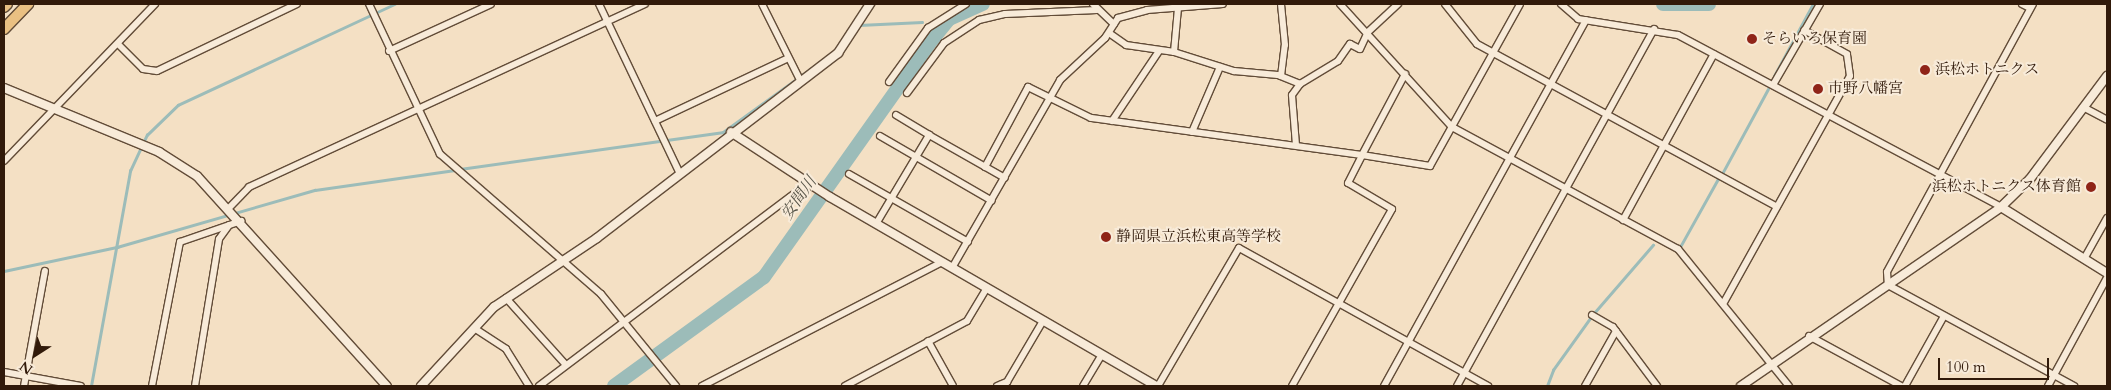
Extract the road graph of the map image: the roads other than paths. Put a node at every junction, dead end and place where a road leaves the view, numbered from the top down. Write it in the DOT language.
graph roads {
  1 [pos="7,4"];
  2 [pos="28,4"];
  3 [pos="155,4"];
  4 [pos="296,4"];
  5 [pos="491,4"];
  6 [pos="599,4"];
  7 [pos="645,4"];
  8 [pos="762,4"];
  9 [pos="870,4"];
  10 [pos="966,4"];
  11 [pos="1223,4"];
  12 [pos="1282,4"];
  13 [pos="1340,4"];
  14 [pos="1398,4"];
  15 [pos="1445,4"];
  16 [pos="1520,4"];
  17 [pos="1820,4"];
  18 [pos="2022,4"];
  19 [pos="1561,5"];
  20 [pos="2032,6"];
  21 [pos="4,7"];
  22 [pos="370,7"];
  23 [pos="1095,8"];
  24 [pos="1178,8"];
  25 [pos="1586,20"];
  26 [pos="608,22"];
  27 [pos="1114,24"];
  28 [pos="4,29"];
  29 [pos="1654,30"];
  30 [pos="1804,30"];
  31 [pos="1368,32"];
  32 [pos="1109,33"];
  33 [pos="118,44"];
  34 [pos="1158,50"];
  35 [pos="389,51"];
  36 [pos="1174,52"];
  37 [pos="1492,52"];
  38 [pos="1714,54"];
  39 [pos="788,58"];
  40 [pos="1220,67"];
  41 [pos="1406,74"];
  42 [pos="1281,76"];
  43 [pos="2107,76"];
  44 [pos="801,82"];
  45 [pos="889,82"];
  46 [pos="1300,84"];
  47 [pos="1552,84"];
  48 [pos="1773,85"];
  49 [pos="4,88"];
  50 [pos="907,94"];
  51 [pos="1050,99"];
  52 [pos="2083,107"];
  53 [pos="53,109"];
  54 [pos="418,111"];
  55 [pos="1607,114"];
  56 [pos="1827,115"];
  57 [pos="896,116"];
  58 [pos="2107,120"];
  59 [pos="655,121"];
  60 [pos="1112,121"];
  61 [pos="1452,127"];
  62 [pos="731,132"];
  63 [pos="1192,132"];
  64 [pos="929,134"];
  65 [pos="880,136"];
  66 [pos="1296,145"];
  67 [pos="1664,145"];
  68 [pos="1362,155"];
  69 [pos="916,157"];
  70 [pos="1511,159"];
  71 [pos="4,161"];
  72 [pos="985,167"];
  73 [pos="679,172"];
  74 [pos="849,174"];
  75 [pos="1938,175"];
  76 [pos="1005,178"];
  77 [pos="808,183"];
  78 [pos="1567,189"];
  79 [pos="891,198"];
  80 [pos="992,201"];
  81 [pos="1777,207"];
  82 [pos="2001,207"];
  83 [pos="230,209"];
  84 [pos="2107,218"];
  85 [pos="240,220"];
  86 [pos="1624,220"];
  87 [pos="876,224"];
  88 [pos="229,225"];
  89 [pos="968,242"];
  90 [pos="2084,259"];
  91 [pos="560,262"];
  92 [pos="942,262"];
  93 [pos="952,268"];
  94 [pos="45,270"];
  95 [pos="2107,272"];
  96 [pos="2107,278"];
  97 [pos="1888,285"];
  98 [pos="987,288"];
  99 [pos="506,298"];
  100 [pos="1338,303"];
  101 [pos="1723,304"];
  102 [pos="1592,315"];
  103 [pos="1944,316"];
  104 [pos="1043,321"];
  105 [pos="621,322"];
  106 [pos="474,328"];
  107 [pos="1616,331"];
  108 [pos="1809,336"];
  109 [pos="928,341"];
  110 [pos="1409,342"];
  111 [pos="1102,354"];
  112 [pos="1770,363"];
  113 [pos="566,365"];
  114 [pos="4,372"];
  115 [pos="1465,373"];
  116 [pos="26,376"];
  117 [pos="2054,376"];
  118 [pos="24,386"];
  119 [pos="81,386"];
  120 [pos="152,386"];
  121 [pos="195,386"];
  122 [pos="387,386"];
  123 [pos="421,386"];
  124 [pos="529,386"];
  125 [pos="539,386"];
  126 [pos="676,386"];
  127 [pos="702,386"];
  128 [pos="846,386"];
  129 [pos="953,386"];
  130 [pos="998,386"];
  131 [pos="1083,386"];
  132 [pos="1157,386"];
  133 [pos="1292,386"];
  134 [pos="1384,386"];
  135 [pos="1458,386"];
  136 [pos="1488,386"];
  137 [pos="1585,386"];
  138 [pos="1657,386"];
  139 [pos="1741,386"];
  140 [pos="1789,386"];
  141 [pos="1901,386"];
  142 [pos="1905,386"];
  143 [pos="2048,386"];
  144 [pos="2074,386"];
  1 -- 21 [label="main road"];
  2 -- 28 [label="main road"];
  3 -- 33 [label="street"];
  4 -- 33 [label="street"];
  5 -- 35 [label="street"];
  6 -- 26 [label="street"];
  7 -- 26 [label="street"];
  8 -- 39 [label="street"];
  9 -- 44 [label="street"];
  10 -- 45 [label="street"];
  11 -- 24 [label="street"];
  12 -- 42 [label="street"];
  13 -- 31 [label="street"];
  14 -- 31 [label="street"];
  15 -- 37 [label="street"];
  16 -- 37 [label="street"];
  17 -- 30 [label="street"];
  18 -- 20 [label="street"];
  19 -- 25 [label="street"];
  20 -- 75 [label="street"];
  22 -- 35 [label="street"];
  23 -- 27 [label="street"];
  23 -- 50 [label="street"];
  24 -- 27 [label="street"];
  24 -- 36 [label="street"];
  25 -- 29 [label="street"];
  25 -- 47 [label="street"];
  26 -- 54 [label="street"];
  26 -- 59 [label="street"];
  27 -- 32 [label="street"];
  29 -- 38 [label="street"];
  29 -- 55 [label="street"];
  30 -- 48 [label="street"];
  30 -- 56 [label="street"];
  31 -- 41 [label="street"];
  31 -- 46 [label="street"];
  32 -- 34 [label="street"];
  32 -- 51 [label="street"];
  33 -- 53 [label="street"];
  34 -- 36 [label="street"];
  34 -- 60 [label="street"];
  35 -- 54 [label="street"];
  36 -- 40 [label="street"];
  37 -- 47 [label="street"];
  37 -- 61 [label="street"];
  38 -- 48 [label="street"];
  38 -- 67 [label="street"];
  39 -- 44 [label="street"];
  39 -- 59 [label="street"];
  40 -- 42 [label="street"];
  40 -- 63 [label="street"];
  41 -- 61 [label="street"];
  41 -- 68 [label="street"];
  42 -- 46 [label="street"];
  43 -- 52 [label="street"];
  44 -- 62 [label="street"];
  46 -- 66 [label="street"];
  47 -- 55 [label="street"];
  47 -- 70 [label="street"];
  48 -- 56 [label="street"];
  49 -- 53 [label="street"];
  51 -- 60 [label="street"];
  51 -- 72 [label="street"];
  51 -- 76 [label="street"];
  52 -- 58 [label="street"];
  52 -- 82 [label="street"];
  53 -- 71 [label="street"];
  53 -- 83 [label="street"];
  54 -- 83 [label="street"];
  54 -- 91 [label="street"];
  55 -- 67 [label="street"];
  55 -- 78 [label="street"];
  56 -- 75 [label="street"];
  56 -- 81 [label="street"];
  57 -- 64 [label="street"];
  59 -- 73 [label="street"];
  60 -- 63 [label="street"];
  61 -- 68 [label="street"];
  61 -- 70 [label="street"];
  62 -- 73 [label="street"];
  62 -- 77 [label="street"];
  63 -- 66 [label="street"];
  64 -- 69 [label="street"];
  64 -- 72 [label="street"];
  65 -- 69 [label="street"];
  66 -- 68 [label="street"];
  67 -- 81 [label="street"];
  67 -- 86 [label="street"];
  68 -- 100 [label="street"];
  69 -- 79 [label="street"];
  69 -- 80 [label="street"];
  70 -- 78 [label="street"];
  70 -- 110 [label="street"];
  72 -- 76 [label="street"];
  73 -- 91 [label="street"];
  74 -- 79 [label="street"];
  75 -- 82 [label="street"];
  75 -- 97 [label="street"];
  76 -- 80 [label="street"];
  77 -- 87 [label="street"];
  77 -- 105 [label="street"];
  78 -- 86 [label="street"];
  78 -- 115 [label="street"];
  79 -- 87 [label="street"];
  79 -- 89 [label="street"];
  80 -- 89 [label="street"];
  81 -- 101 [label="street"];
  82 -- 90 [label="street"];
  82 -- 97 [label="street"];
  83 -- 85 [label="street"];
  84 -- 90 [label="street"];
  85 -- 88 [label="street"];
  85 -- 122 [label="street"];
  86 -- 101 [label="street"];
  87 -- 92 [label="street"];
  88 -- 120 [label="street"];
  88 -- 121 [label="street"];
  89 -- 93 [label="street"];
  90 -- 95 [label="street"];
  91 -- 99 [label="street"];
  91 -- 105 [label="street"];
  92 -- 93 [label="street"];
  92 -- 127 [label="street"];
  93 -- 98 [label="street"];
  94 -- 116 [label="street"];
  96 -- 117 [label="street"];
  97 -- 103 [label="street"];
  97 -- 108 [label="street"];
  98 -- 104 [label="street"];
  98 -- 109 [label="street"];
  99 -- 106 [label="street"];
  99 -- 113 [label="street"];
  100 -- 110 [label="street"];
  100 -- 132 [label="street"];
  100 -- 133 [label="street"];
  101 -- 112 [label="street"];
  102 -- 107 [label="street"];
  103 -- 117 [label="street"];
  103 -- 142 [label="street"];
  104 -- 111 [label="street"];
  104 -- 130 [label="street"];
  105 -- 113 [label="street"];
  105 -- 126 [label="street"];
  106 -- 123 [label="street"];
  106 -- 124 [label="street"];
  107 -- 137 [label="street"];
  107 -- 138 [label="street"];
  108 -- 112 [label="street"];
  108 -- 141 [label="street"];
  109 -- 128 [label="street"];
  109 -- 129 [label="street"];
  110 -- 115 [label="street"];
  110 -- 134 [label="street"];
  111 -- 131 [label="street"];
  111 -- 132 [label="street"];
  112 -- 139 [label="street"];
  112 -- 140 [label="street"];
  113 -- 125 [label="street"];
  114 -- 116 [label="street"];
  115 -- 135 [label="street"];
  115 -- 136 [label="street"];
  116 -- 118 [label="street"];
  116 -- 119 [label="street"];
  117 -- 143 [label="street"];
  117 -- 144 [label="street"];
}
